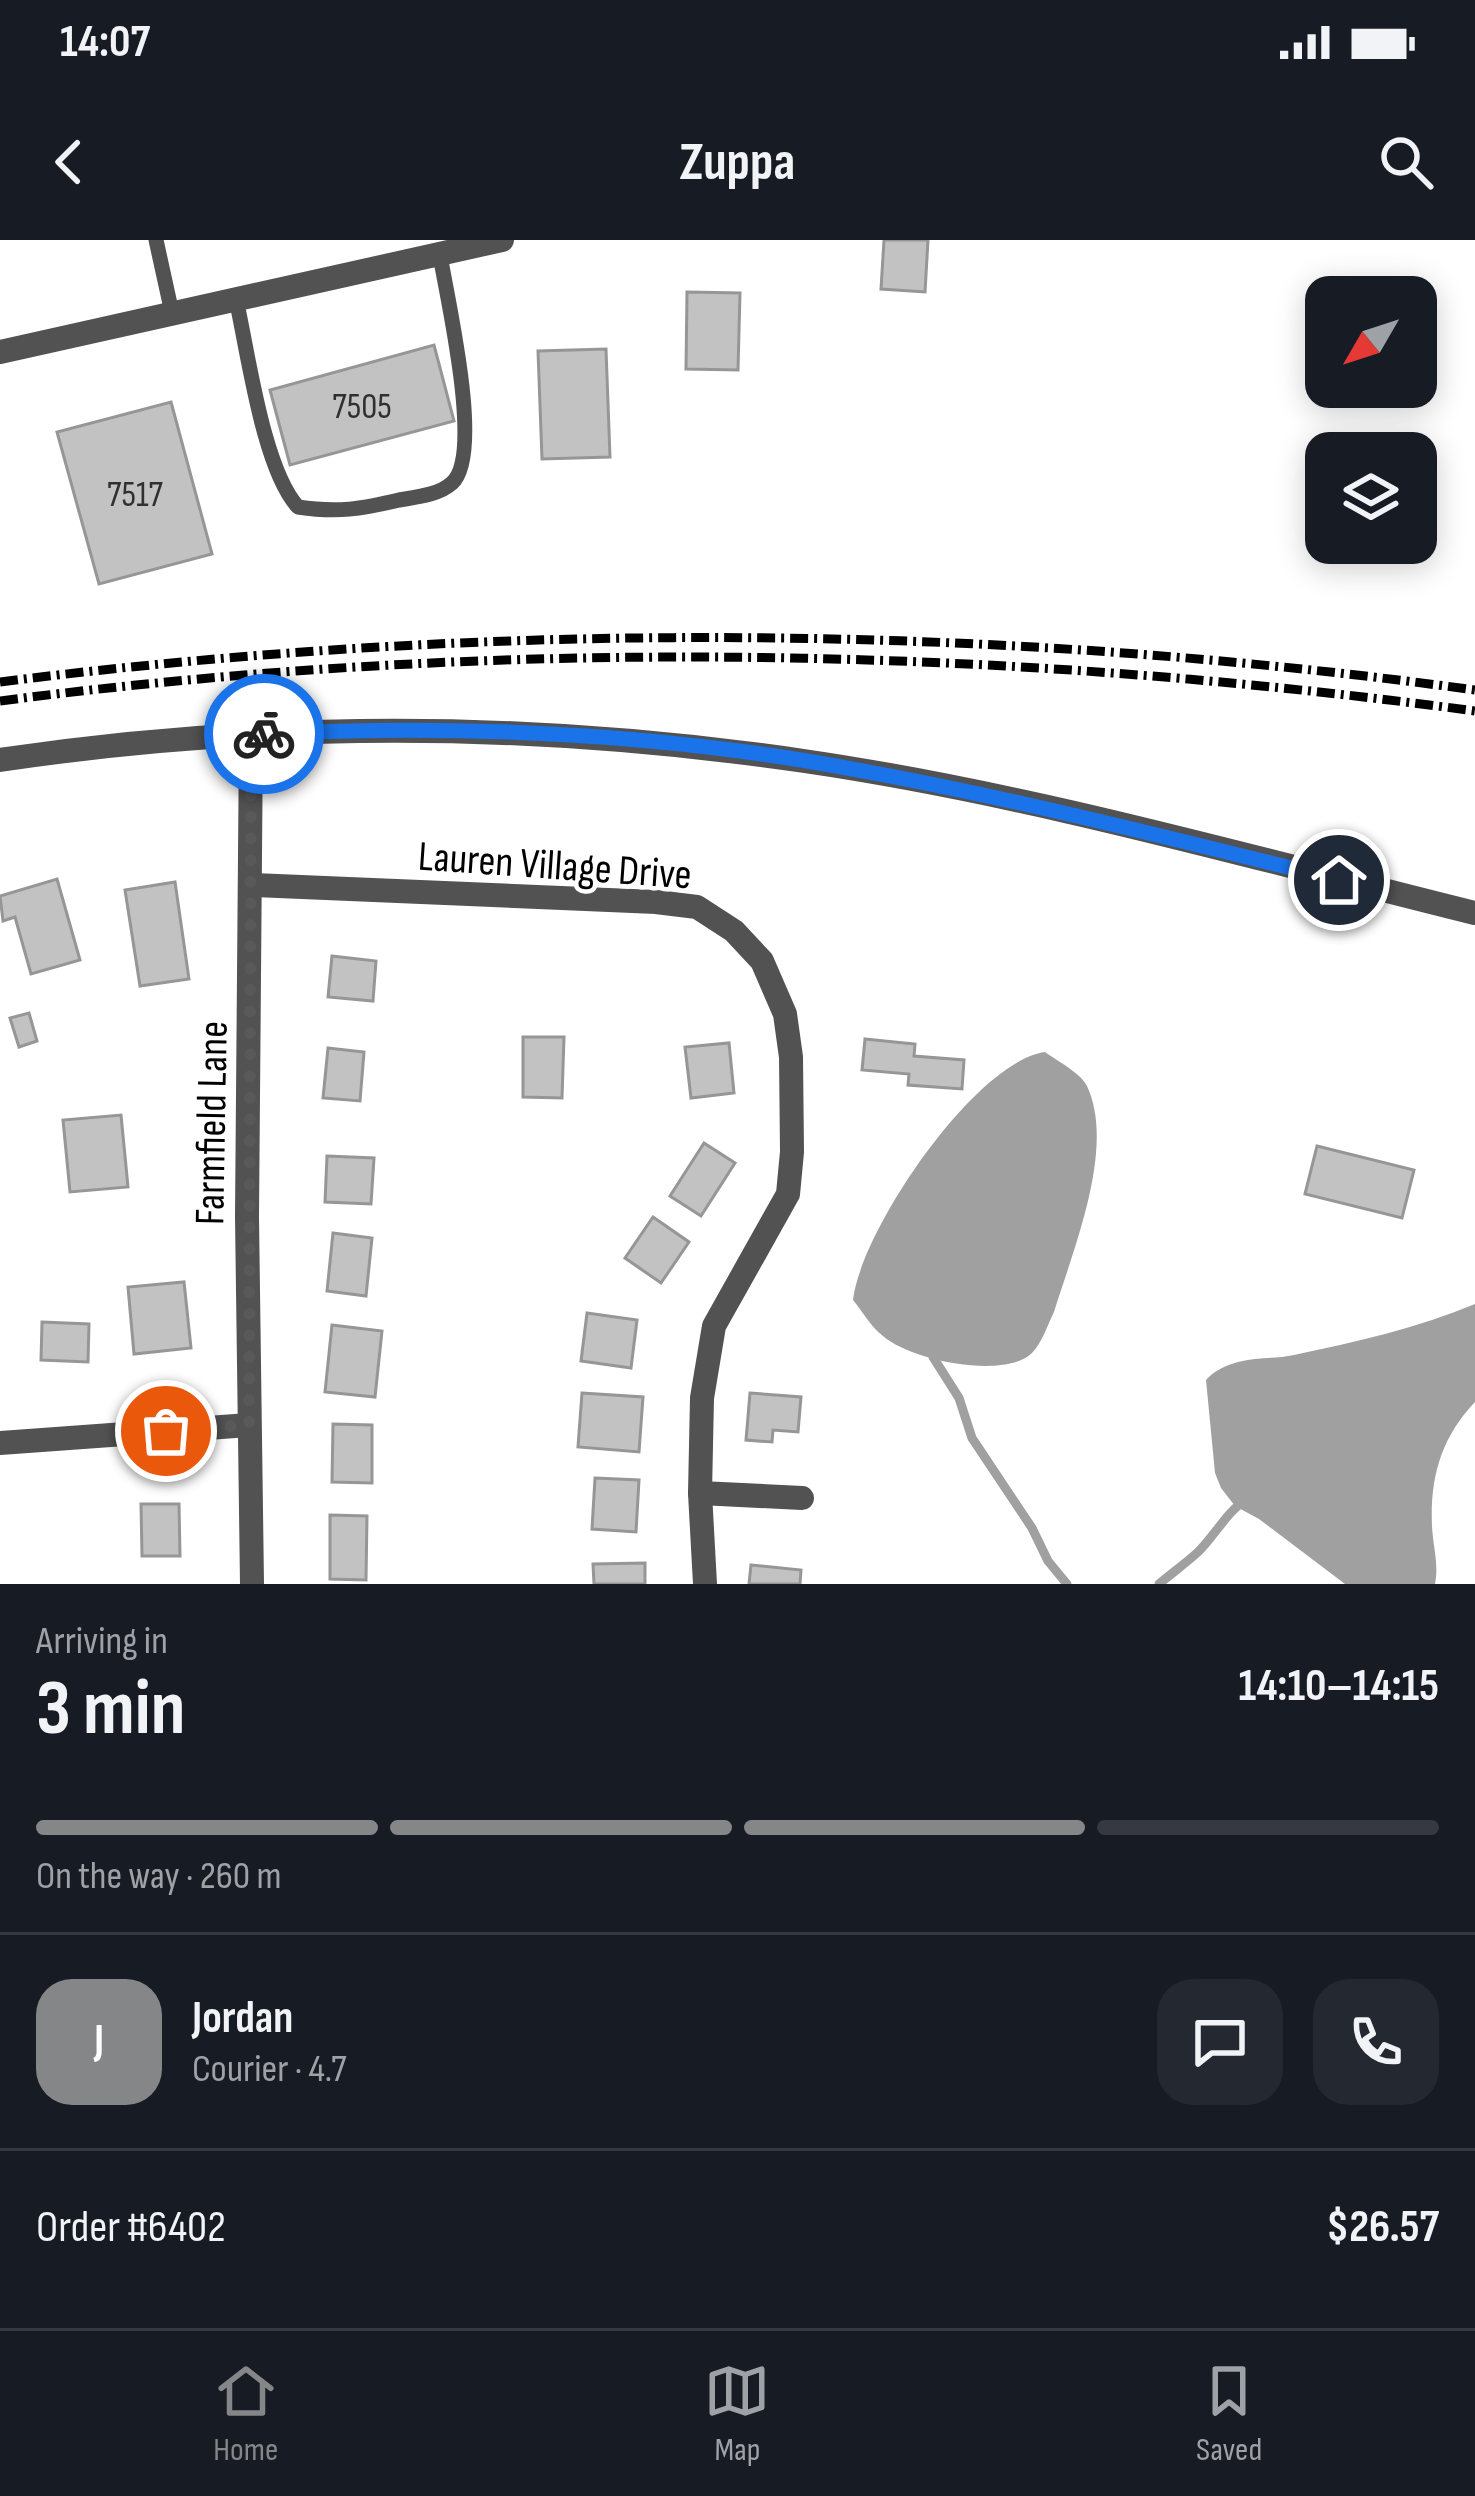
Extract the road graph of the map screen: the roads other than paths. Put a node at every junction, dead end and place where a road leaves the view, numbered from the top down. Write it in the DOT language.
graph roads {
  1 [pos="156,240"];
  2 [pos="502,240"];
  3 [pos="409,251"];
  4 [pos="440,255"];
  5 [pos="236,299"];
  6 [pos="172,313"];
  7 [pos="0,352"];
  8 [pos="251,734"];
  9 [pos="0,760"];
  10 [pos="252,885"];
  11 [pos="1475,913"];
  12 [pos="249,1425"];
  13 [pos="0,1443"];
  14 [pos="700,1493"];
  15 [pos="802,1498"];
  16 [pos="252,1584"];
  17 [pos="705,1584"];
  1 -- 6 [label="lane"];
  2 -- 4 [label="street"];
  3 -- 4 [label="street"];
  3 -- 5 [label="street"];
  4 -- 5 [label="lane"];
  5 -- 6 [label="street"];
  6 -- 7 [label="street"];
  8 -- 9 [label="street"];
  8 -- 10 [label="street, Farmfield Lane"];
  8 -- 11 [label="street"];
  10 -- 12 [label="street, Farmfield Lane"];
  10 -- 14 [label="street, Lauren Village Drive"];
  12 -- 13 [label="street"];
  12 -- 16 [label="street, Farmfield Lane"];
  14 -- 15 [label="street"];
  14 -- 17 [label="street, Lauren Village Drive"];
}
